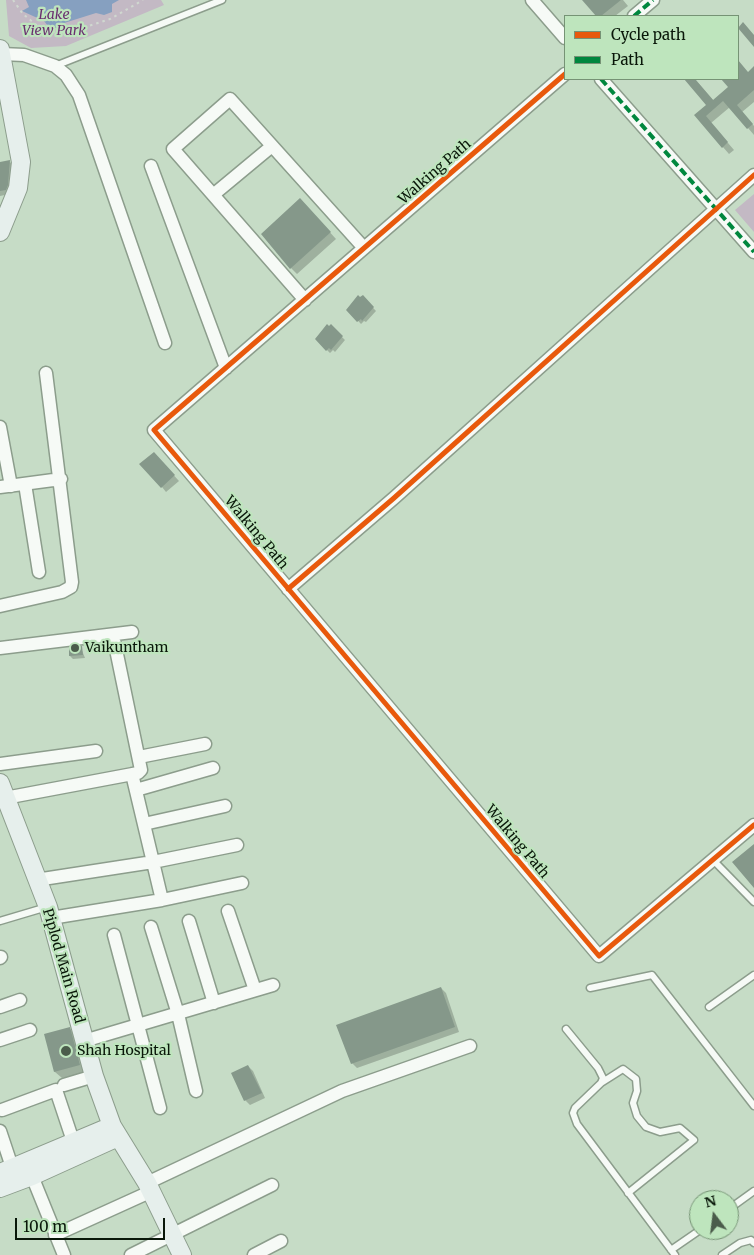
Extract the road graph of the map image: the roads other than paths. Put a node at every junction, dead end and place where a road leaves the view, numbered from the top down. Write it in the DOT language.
graph roads {
  1 [pos="222,0"];
  2 [pos="532,0"];
  3 [pos="653,0"];
  4 [pos="635,15"];
  5 [pos="564,37"];
  6 [pos="1,52"];
  7 [pos="55,66"];
  8 [pos="564,75"];
  9 [pos="602,80"];
  10 [pos="6,118"];
  11 [pos="272,146"];
  12 [pos="151,166"];
  13 [pos="754,175"];
  14 [pos="213,196"];
  15 [pos="716,207"];
  16 [pos="4,214"];
  17 [pos="0,232"];
  18 [pos="364,248"];
  19 [pos="754,252"];
  20 [pos="305,300"];
  21 [pos="165,343"];
  22 [pos="226,368"];
  23 [pos="46,373"];
  24 [pos="0,427"];
  25 [pos="61,479"];
  26 [pos="25,484"];
  27 [pos="5,487"];
  28 [pos="39,572"];
  29 [pos="288,588"];
  30 [pos="0,606"];
  31 [pos="132,632"];
  32 [pos="113,635"];
  33 [pos="0,648"];
  34 [pos="205,744"];
  35 [pos="96,751"];
  36 [pos="139,756"];
  37 [pos="0,764"];
  38 [pos="213,768"];
  39 [pos="132,774"];
  40 [pos="2,790"];
  41 [pos="136,790"];
  42 [pos="225,806"];
  43 [pos="144,824"];
  44 [pos="754,825"];
  45 [pos="237,845"];
  46 [pos="713,860"];
  47 [pos="153,862"];
  48 [pos="36,880"];
  49 [pos="242,883"];
  50 [pos="162,900"];
  51 [pos="754,902"];
  52 [pos="228,912"];
  53 [pos="49,913"];
  54 [pos="0,921"];
  55 [pos="189,921"];
  56 [pos="151,927"];
  57 [pos="114,935"];
  58 [pos="754,975"];
  59 [pos="273,985"];
  60 [pos="590,988"];
  61 [pos="255,990"];
  62 [pos="20,1000"];
  63 [pos="214,1003"];
  64 [pos="0,1006"];
  65 [pos="709,1007"];
  66 [pos="178,1014"];
  67 [pos="138,1026"];
  68 [pos="566,1029"];
  69 [pos="30,1030"];
  70 [pos="0,1040"];
  71 [pos="84,1041"];
  72 [pos="470,1046"];
  73 [pos="94,1076"];
  74 [pos="601,1083"];
  75 [pos="64,1085"];
  76 [pos="196,1091"];
  77 [pos="754,1106"];
  78 [pos="160,1108"];
  79 [pos="0,1113"];
  80 [pos="0,1131"];
  81 [pos="115,1132"];
  82 [pos="73,1141"];
  83 [pos="6,1170"];
  84 [pos="32,1176"];
  85 [pos="272,1185"];
  86 [pos="149,1187"];
  87 [pos="0,1188"];
  88 [pos="754,1191"];
  89 [pos="628,1193"];
  90 [pos="739,1202"];
  91 [pos="55,1235"];
  92 [pos="172,1235"];
  93 [pos="689,1239"];
  94 [pos="281,1241"];
  95 [pos="754,1243"];
  96 [pos="673,1253"];
  97 [pos="64,1255"];
  98 [pos="131,1255"];
  99 [pos="182,1255"];
  100 [pos="254,1255"];
  101 [pos="722,1255"];
  1 -- 7 [label="lane"];
  2 -- 5 [label="street"];
  3 -- 4 [label="street"];
  6 -- 7 [label="street"];
  6 -- 10 [label="street"];
  7 -- 21 [label="street"];
  8 -- 18 [label="street, Walking Path"];
  9 -- 15 [label="street"];
  10 -- 16 [label="street"];
  11 -- 14 [label="street"];
  11 -- 14 [label="street"];
  11 -- 18 [label="street"];
  12 -- 22 [label="street"];
  13 -- 15 [label="street"];
  14 -- 20 [label="street"];
  15 -- 19 [label="street"];
  15 -- 29 [label="street"];
  16 -- 17 [label="street"];
  18 -- 20 [label="street, Walking Path"];
  20 -- 22 [label="street, Walking Path"];
  22 -- 29 [label="street, Walking Path"];
  23 -- 25 [label="street"];
  24 -- 27 [label="street"];
  25 -- 26 [label="street"];
  25 -- 30 [label="street"];
  26 -- 27 [label="street"];
  26 -- 28 [label="street"];
  29 -- 46 [label="street, Walking Path"];
  31 -- 32 [label="street"];
  32 -- 33 [label="street"];
  32 -- 36 [label="street"];
  34 -- 36 [label="street"];
  35 -- 37 [label="street"];
  36 -- 39 [label="street"];
  38 -- 41 [label="street"];
  39 -- 40 [label="street"];
  39 -- 41 [label="street"];
  40 -- 48 [label="street, Piplod Main Road"];
  41 -- 43 [label="street"];
  42 -- 43 [label="street"];
  43 -- 47 [label="street"];
  44 -- 46 [label="street, Walking Path"];
  45 -- 47 [label="street"];
  46 -- 51 [label="lane"];
  47 -- 48 [label="street"];
  47 -- 50 [label="street"];
  48 -- 53 [label="street, Piplod Main Road"];
  49 -- 50 [label="street"];
  50 -- 53 [label="street"];
  52 -- 61 [label="street"];
  53 -- 54 [label="lane"];
  53 -- 71 [label="street, Piplod Main Road"];
  55 -- 63 [label="street"];
  56 -- 66 [label="street"];
  57 -- 67 [label="street"];
  58 -- 65 [label="lane"];
  59 -- 61 [label="street"];
  60 -- 77 [label="lane"];
  61 -- 63 [label="street"];
  62 -- 64 [label="street"];
  63 -- 66 [label="street"];
  66 -- 67 [label="street"];
  66 -- 76 [label="street"];
  67 -- 71 [label="street"];
  67 -- 78 [label="street"];
  68 -- 74 [label="lane"];
  69 -- 70 [label="street"];
  71 -- 73 [label="street, Piplod Main Road"];
  72 -- 86 [label="street"];
  73 -- 75 [label="street"];
  73 -- 81 [label="street, Piplod Main Road"];
  74 -- 89 [label="lane"];
  74 -- 89 [label="lane"];
  79 -- 82 [label="street"];
  80 -- 83 [label="street"];
  81 -- 82 [label="street"];
  81 -- 84 [label="street"];
  81 -- 86 [label="street, Piplod Main Road"];
  82 -- 83 [label="street"];
  84 -- 87 [label="street"];
  84 -- 91 [label="street"];
  85 -- 92 [label="street"];
  86 -- 91 [label="street"];
  86 -- 92 [label="street, Piplod Main Road"];
  88 -- 90 [label="lane"];
  89 -- 96 [label="lane"];
  91 -- 97 [label="street"];
  92 -- 98 [label="street"];
  92 -- 99 [label="street, Piplod Main Road"];
  93 -- 96 [label="lane"];
  94 -- 100 [label="street"];
  95 -- 101 [label="lane"];
}
